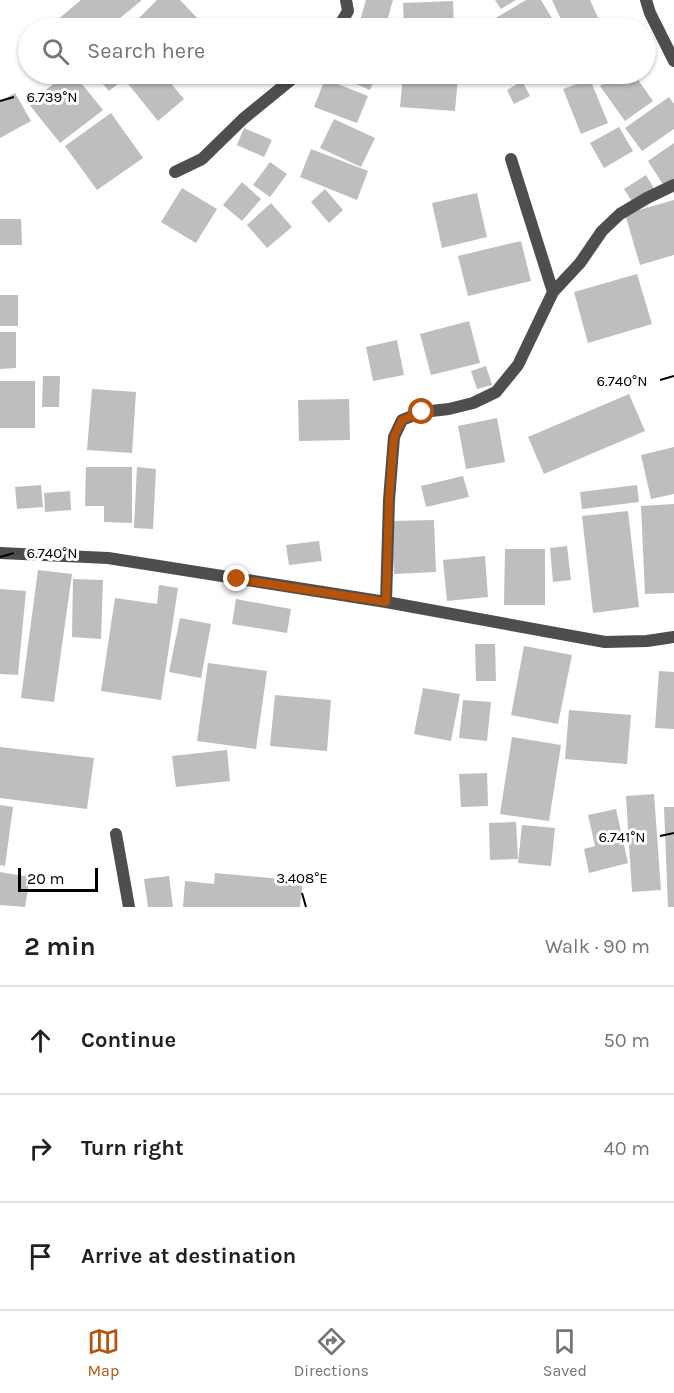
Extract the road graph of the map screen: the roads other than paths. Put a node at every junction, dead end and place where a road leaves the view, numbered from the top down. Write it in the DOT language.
graph roads {
  1 [pos="346,0"];
  2 [pos="646,0"];
  3 [pos="344,18"];
  4 [pos="653,18"];
  5 [pos="656,25"];
  6 [pos="674,60"];
  7 [pos="286,84"];
  8 [pos="511,159"];
  9 [pos="175,172"];
  10 [pos="674,185"];
  11 [pos="553,292"];
  12 [pos="0,553"];
  13 [pos="386,602"];
  14 [pos="674,637"];
  15 [pos="117,834"];
  16 [pos="129,907"];
  1 -- 3 [label="street"];
  2 -- 4 [label="street"];
  5 -- 6 [label="street"];
  7 -- 9 [label="street"];
  8 -- 11 [label="street"];
  10 -- 11 [label="street"];
  11 -- 13 [label="street"];
  12 -- 13 [label="street"];
  13 -- 14 [label="street"];
  15 -- 16 [label="street"];
}
